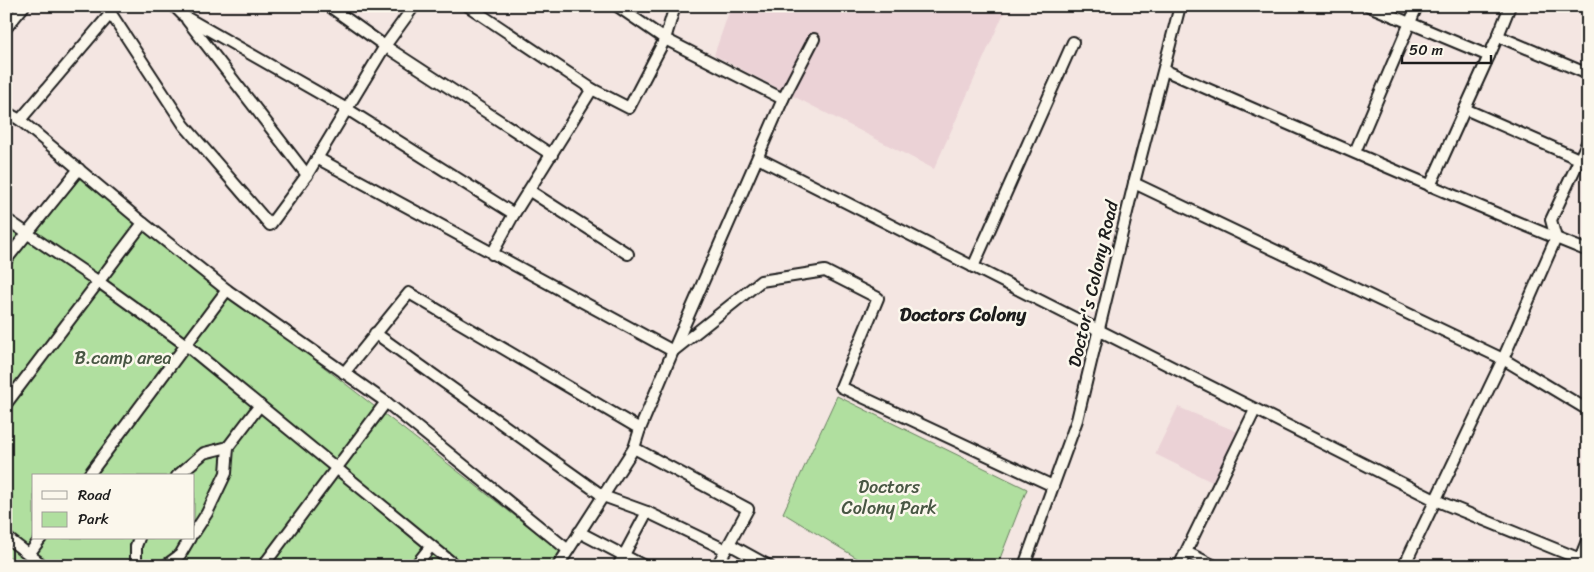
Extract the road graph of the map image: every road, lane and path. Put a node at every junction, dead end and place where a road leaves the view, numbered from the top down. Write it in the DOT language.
graph roads {
  1 [pos="24,6"];
  2 [pos="174,6"];
  3 [pos="330,6"];
  4 [pos="414,6"];
  5 [pos="468,6"];
  6 [pos="617,6"];
  7 [pos="675,6"];
  8 [pos="1180,6"];
  9 [pos="1369,6"];
  10 [pos="1417,6"];
  11 [pos="1510,6"];
  12 [pos="108,10"];
  13 [pos="184,16"];
  14 [pos="1409,23"];
  15 [pos="6,28"];
  16 [pos="1498,36"];
  17 [pos="665,39"];
  18 [pos="814,39"];
  19 [pos="1073,42"];
  20 [pos="385,46"];
  21 [pos="1489,56"];
  22 [pos="1164,70"];
  23 [pos="1588,74"];
  24 [pos="592,89"];
  25 [pos="783,99"];
  26 [pos="348,109"];
  27 [pos="1465,109"];
  28 [pos="6,112"];
  29 [pos="20,120"];
  30 [pos="1588,141"];
  31 [pos="1355,152"];
  32 [pos="552,155"];
  33 [pos="317,158"];
  34 [pos="758,158"];
  35 [pos="1583,162"];
  36 [pos="79,169"];
  37 [pos="307,174"];
  38 [pos="1134,183"];
  39 [pos="1430,186"];
  40 [pos="530,191"];
  41 [pos="514,214"];
  42 [pos="6,219"];
  43 [pos="143,223"];
  44 [pos="27,234"];
  45 [pos="1556,238"];
  46 [pos="1588,251"];
  47 [pos="492,254"];
  48 [pos="628,254"];
  49 [pos="6,260"];
  50 [pos="973,267"];
  51 [pos="99,282"];
  52 [pos="228,290"];
  53 [pos="1099,331"];
  54 [pos="376,333"];
  55 [pos="186,345"];
  56 [pos="673,351"];
  57 [pos="1503,359"];
  58 [pos="344,373"];
  59 [pos="386,402"];
  60 [pos="6,404"];
  61 [pos="260,405"];
  62 [pos="1255,410"];
  63 [pos="1588,410"];
  64 [pos="640,429"];
  65 [pos="228,446"];
  66 [pos="634,448"];
  67 [pos="337,467"];
  68 [pos="89,474"];
  69 [pos="179,474"];
  70 [pos="1052,486"];
  71 [pos="603,496"];
  72 [pos="1435,500"];
  73 [pos="647,512"];
  74 [pos="195,531"];
  75 [pos="579,532"];
  76 [pos="6,537"];
  77 [pos="1588,538"];
  78 [pos="40,540"];
  79 [pos="138,540"];
  80 [pos="189,540"];
  81 [pos="431,546"];
  82 [pos="727,547"];
  83 [pos="568,550"];
  84 [pos="1186,552"];
  85 [pos="29,554"];
  86 [pos="624,556"];
  87 [pos="1578,562"];
  88 [pos="44,566"];
  89 [pos="136,566"];
  90 [pos="165,566"];
  91 [pos="263,566"];
  92 [pos="415,566"];
  93 [pos="456,566"];
  94 [pos="558,566"];
  95 [pos="618,566"];
  96 [pos="644,566"];
  97 [pos="717,566"];
  98 [pos="769,566"];
  99 [pos="1024,566"];
  100 [pos="1179,566"];
  101 [pos="1215,566"];
  102 [pos="1404,566"];
  1 -- 15 [label="street"];
  2 -- 13 [label="street"];
  3 -- 20 [label="street"];
  4 -- 20 [label="street"];
  5 -- 24 [label="street"];
  6 -- 17 [label="street"];
  7 -- 17 [label="street"];
  8 -- 22 [label="street, Doctor's Colony Road"];
  9 -- 14 [label="street"];
  10 -- 14 [label="street"];
  11 -- 16 [label="street"];
  12 -- 29 [label="street"];
  12 -- 37 [label="street"];
  13 -- 26 [label="street"];
  13 -- 37 [label="street"];
  14 -- 21 [label="street"];
  14 -- 31 [label="street"];
  16 -- 21 [label="street"];
  16 -- 23 [label="street"];
  17 -- 24 [label="street"];
  17 -- 25 [label="street"];
  18 -- 25 [label="street"];
  19 -- 50 [label="street"];
  20 -- 26 [label="street"];
  20 -- 32 [label="street"];
  21 -- 27 [label="street"];
  22 -- 31 [label="street"];
  22 -- 38 [label="street, Doctor's Colony Road"];
  24 -- 32 [label="street"];
  25 -- 34 [label="street"];
  26 -- 33 [label="street"];
  26 -- 41 [label="street"];
  27 -- 35 [label="street"];
  27 -- 39 [label="street"];
  28 -- 29 [label="street"];
  29 -- 36 [label="street"];
  30 -- 35 [label="street"];
  31 -- 39 [label="street"];
  32 -- 40 [label="street"];
  33 -- 37 [label="street"];
  33 -- 47 [label="street"];
  34 -- 50 [label="street"];
  34 -- 56 [label="street"];
  35 -- 45 [label="street"];
  36 -- 43 [label="street"];
  36 -- 44 [label="street"];
  38 -- 53 [label="street, Doctor's Colony Road"];
  38 -- 57 [label="street"];
  39 -- 45 [label="street"];
  40 -- 41 [label="street"];
  40 -- 48 [label="street"];
  41 -- 47 [label="street"];
  42 -- 44 [label="street"];
  43 -- 51 [label="street"];
  43 -- 52 [label="street"];
  44 -- 49 [label="street"];
  44 -- 51 [label="street"];
  45 -- 46 [label="street"];
  45 -- 57 [label="street"];
  47 -- 56 [label="street"];
  50 -- 53 [label="street"];
  51 -- 55 [label="street"];
  51 -- 60 [label="street"];
  52 -- 55 [label="street"];
  52 -- 58 [label="street"];
  53 -- 62 [label="street"];
  53 -- 70 [label="street, Doctor's Colony Road"];
  54 -- 58 [label="street"];
  54 -- 64 [label="street"];
  54 -- 71 [label="street"];
  55 -- 61 [label="street"];
  55 -- 68 [label="street"];
  56 -- 64 [label="street"];
  56 -- 70 [label="street"];
  57 -- 63 [label="street"];
  57 -- 72 [label="street"];
  58 -- 59 [label="street"];
  59 -- 67 [label="street"];
  59 -- 83 [label="street"];
  61 -- 65 [label="street"];
  61 -- 67 [label="street"];
  62 -- 72 [label="street"];
  62 -- 84 [label="street"];
  64 -- 66 [label="street"];
  65 -- 69 [label="street"];
  65 -- 74 [label="street"];
  66 -- 71 [label="street"];
  66 -- 82 [label="street"];
  67 -- 81 [label="street"];
  67 -- 91 [label="street"];
  70 -- 99 [label="street, Doctor's Colony Road"];
  71 -- 73 [label="street"];
  71 -- 75 [label="street"];
  72 -- 87 [label="street"];
  72 -- 102 [label="street"];
  73 -- 82 [label="street"];
  73 -- 86 [label="street"];
  75 -- 83 [label="street"];
  75 -- 86 [label="street"];
  76 -- 85 [label="street"];
  77 -- 87 [label="street"];
  78 -- 85 [label="street"];
  79 -- 89 [label="street"];
  80 -- 90 [label="street"];
  81 -- 92 [label="street"];
  81 -- 93 [label="street"];
  82 -- 97 [label="street"];
  82 -- 98 [label="street"];
  83 -- 94 [label="street"];
  84 -- 100 [label="street"];
  84 -- 101 [label="street"];
  85 -- 88 [label="street"];
  86 -- 95 [label="street"];
  86 -- 96 [label="street"];
}
